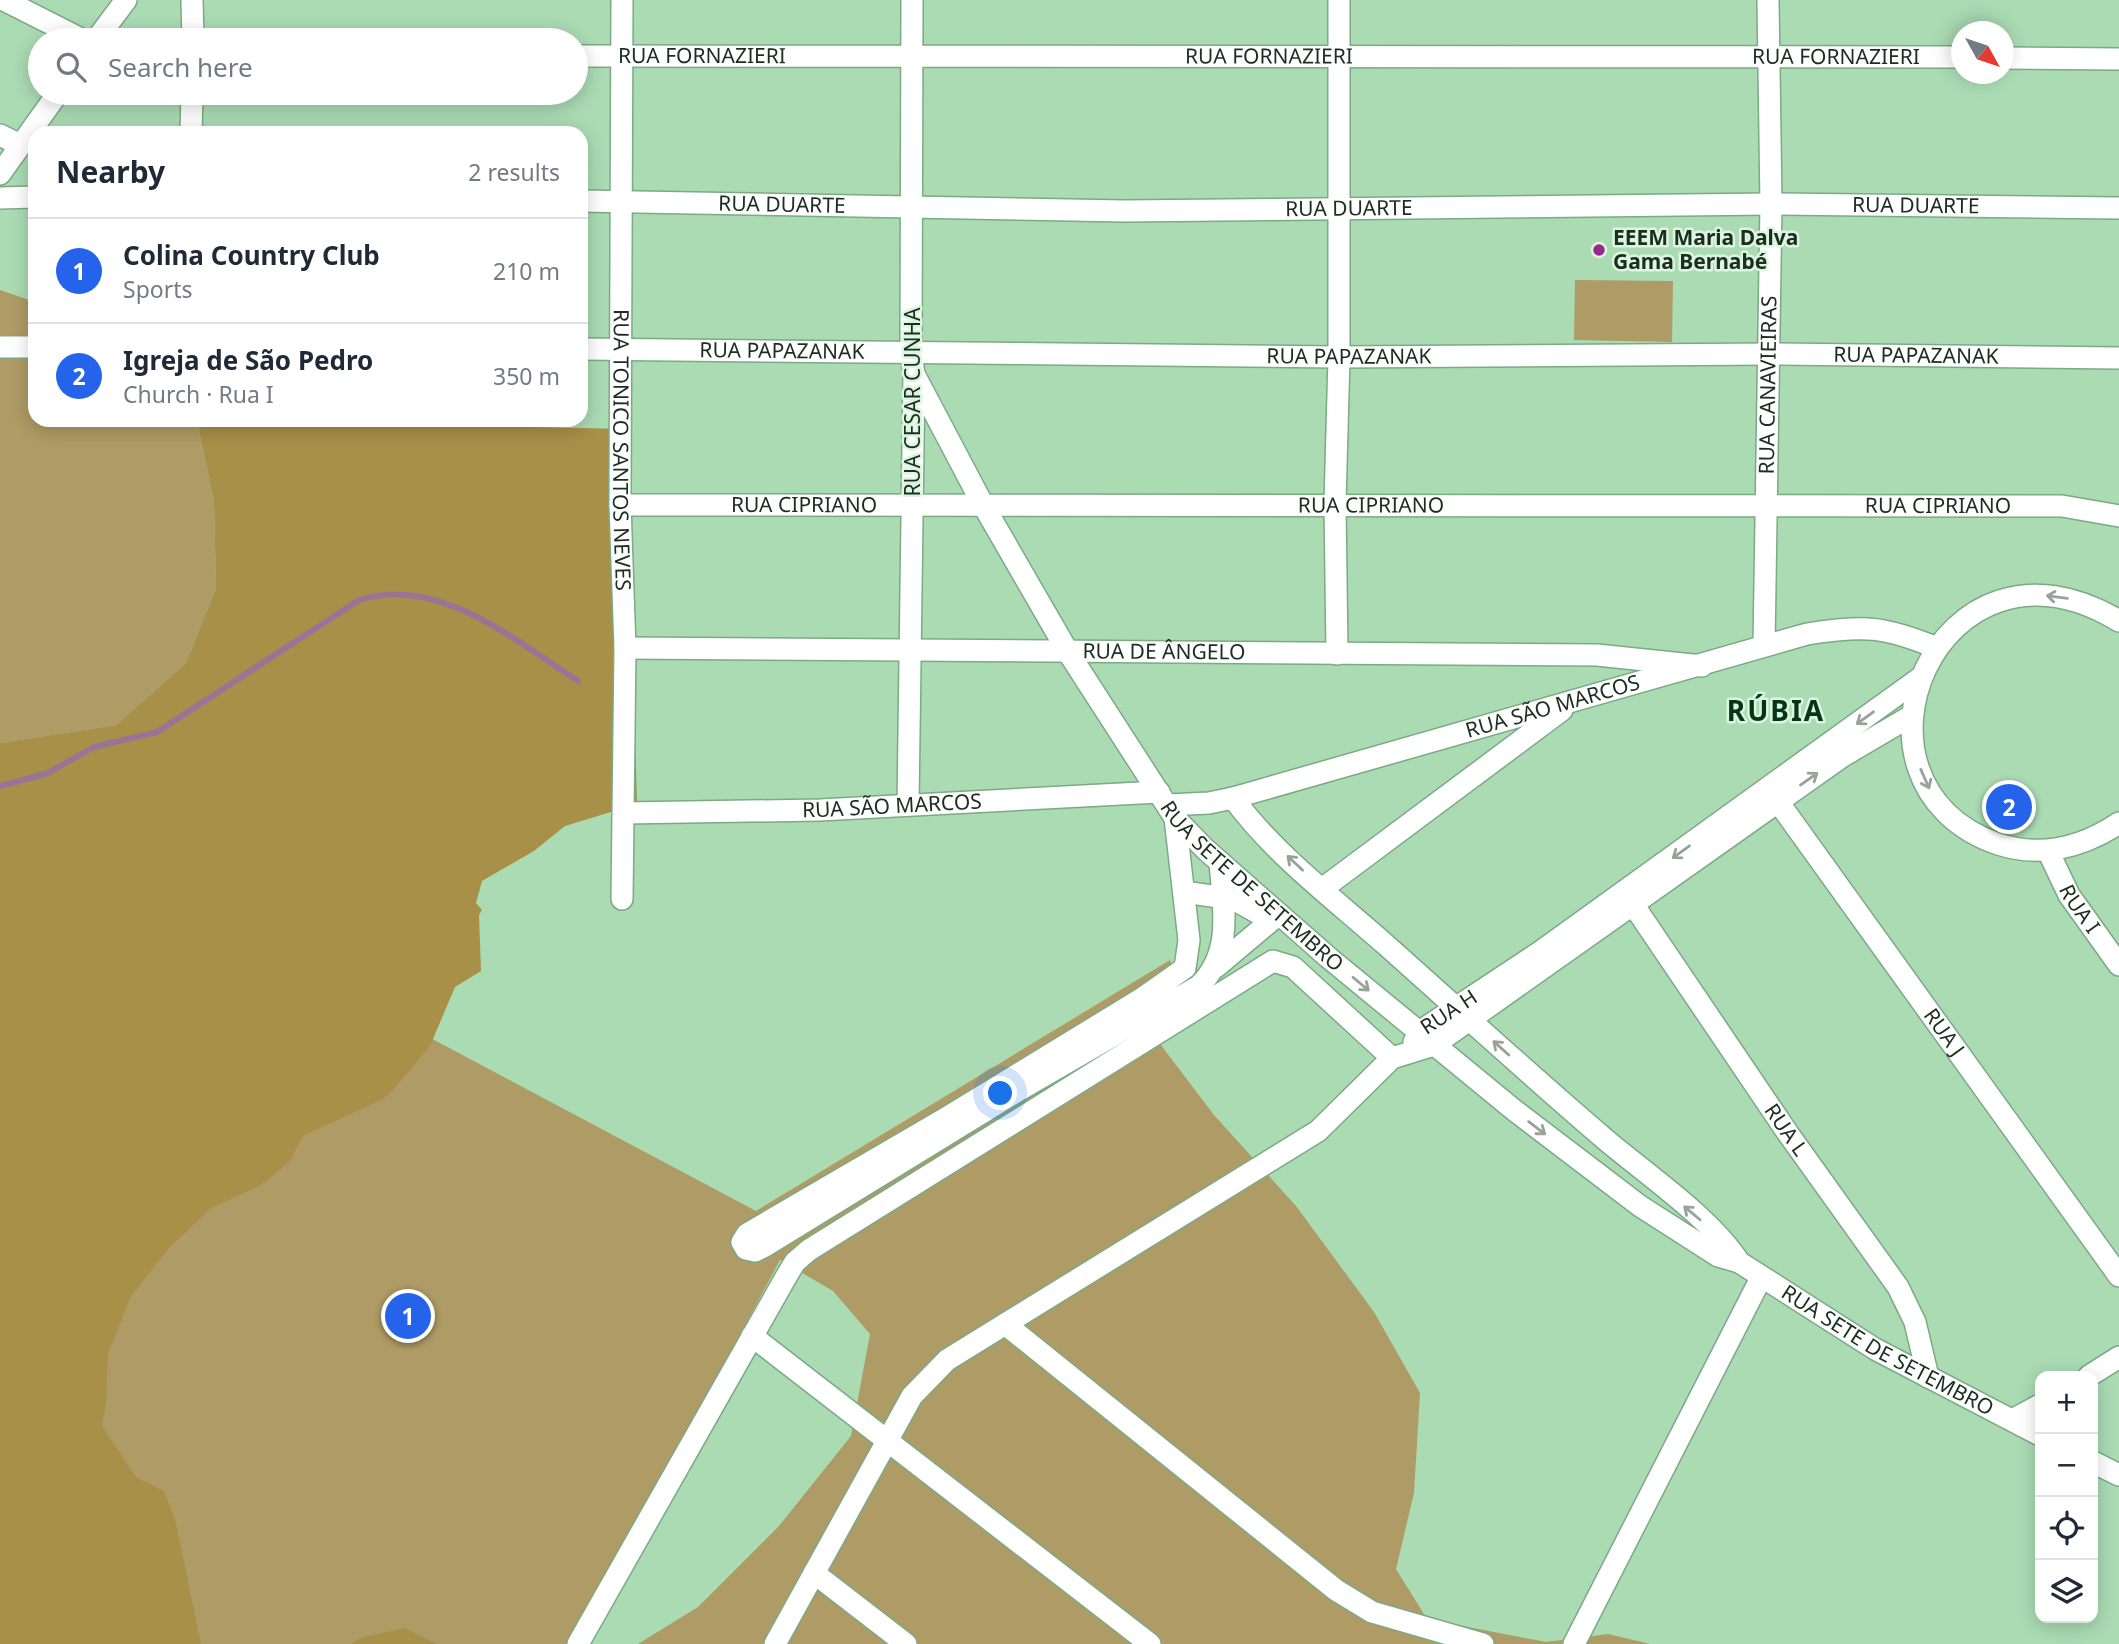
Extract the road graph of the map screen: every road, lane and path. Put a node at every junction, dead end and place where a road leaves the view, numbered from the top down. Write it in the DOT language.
graph roads {
  1 [pos="4,0"];
  2 [pos="126,0"];
  3 [pos="192,0"];
  4 [pos="622,0"];
  5 [pos="912,0"];
  6 [pos="1339,0"];
  7 [pos="1768,0"];
  8 [pos="59,28"];
  9 [pos="105,28"];
  10 [pos="193,28"];
  11 [pos="912,55"];
  12 [pos="1769,55"];
  13 [pos="588,56"];
  14 [pos="622,56"];
  15 [pos="1338,57"];
  16 [pos="1951,57"];
  17 [pos="2014,58"];
  18 [pos="2119,59"];
  19 [pos="49,105"];
  20 [pos="192,105"];
  21 [pos="34,126"];
  22 [pos="191,126"];
  23 [pos="28,134"];
  24 [pos="0,135"];
  25 [pos="20,145"];
  26 [pos="0,174"];
  27 [pos="0,198"];
  28 [pos="28,198"];
  29 [pos="588,201"];
  30 [pos="622,202"];
  31 [pos="1771,204"];
  32 [pos="912,206"];
  33 [pos="2119,208"];
  34 [pos="1337,209"];
  35 [pos="0,347"];
  36 [pos="28,347"];
  37 [pos="588,349"];
  38 [pos="622,349"];
  39 [pos="1770,354"];
  40 [pos="1339,357"];
  41 [pos="2119,358"];
  42 [pos="913,364"];
  43 [pos="914,503"];
  44 [pos="982,503"];
  45 [pos="1335,503"];
  46 [pos="620,505"];
  47 [pos="1768,507"];
  48 [pos="2119,516"];
  49 [pos="2119,621"];
  50 [pos="1764,646"];
  51 [pos="625,648"];
  52 [pos="1937,648"];
  53 [pos="910,652"];
  54 [pos="1068,652"];
  55 [pos="1337,654"];
  56 [pos="1702,666"];
  57 [pos="1920,678"];
  58 [pos="1571,704"];
  59 [pos="1911,716"];
  60 [pos="1773,795"];
  61 [pos="1233,797"];
  62 [pos="908,805"];
  63 [pos="1167,805"];
  64 [pos="624,813"];
  65 [pos="2119,823"];
  66 [pos="2048,850"];
  67 [pos="1220,862"];
  68 [pos="1322,889"];
  69 [pos="1184,892"];
  70 [pos="1223,896"];
  71 [pos="622,898"];
  72 [pos="1629,899"];
  73 [pos="1275,917"];
  74 [pos="2119,965"];
  75 [pos="1212,971"];
  76 [pos="1463,1013"];
  77 [pos="1414,1046"];
  78 [pos="1738,1262"];
  79 [pos="2119,1276"];
  80 [pos="1761,1278"];
  81 [pos="1005,1324"];
  82 [pos="752,1336"];
  83 [pos="2119,1357"];
  84 [pos="2098,1371"];
  85 [pos="1928,1377"];
  86 [pos="2035,1408"];
  87 [pos="2012,1420"];
  88 [pos="2038,1434"];
  89 [pos="888,1442"];
  90 [pos="2098,1464"];
  91 [pos="2119,1475"];
  92 [pos="814,1573"];
  93 [pos="578,1644"];
  94 [pos="775,1644"];
  95 [pos="906,1644"];
  96 [pos="1150,1644"];
  97 [pos="1483,1644"];
  98 [pos="1574,1644"];
  1 -- 8 [label="street"];
  2 -- 9 [label="street"];
  3 -- 10 [label="street"];
  4 -- 14 [label="street, RUA TONICO SANTOS NEVES"];
  5 -- 11 [label="street, RUA CESAR CUNHA"];
  6 -- 15 [label="street"];
  7 -- 12 [label="street, RUA CANAVIEIRAS"];
  11 -- 14 [label="street, RUA FORNAZIERI"];
  11 -- 15 [label="street, RUA FORNAZIERI"];
  11 -- 32 [label="street, RUA CESAR CUNHA"];
  12 -- 15 [label="street, RUA FORNAZIERI"];
  12 -- 16 [label="street, RUA FORNAZIERI"];
  12 -- 31 [label="street, RUA CANAVIEIRAS"];
  13 -- 14 [label="street, RUA FORNAZIERI"];
  14 -- 30 [label="street, RUA TONICO SANTOS NEVES"];
  15 -- 34 [label="street"];
  17 -- 18 [label="street"];
  19 -- 21 [label="street"];
  20 -- 22 [label="street"];
  23 -- 25 [label="street"];
  24 -- 25 [label="street"];
  25 -- 26 [label="street"];
  27 -- 28 [label="street"];
  29 -- 30 [label="street, RUA DUARTE"];
  30 -- 32 [label="street, RUA DUARTE"];
  30 -- 38 [label="street, RUA TONICO SANTOS NEVES"];
  31 -- 33 [label="street, RUA DUARTE"];
  31 -- 34 [label="street, RUA DUARTE"];
  31 -- 39 [label="street, RUA CANAVIEIRAS"];
  32 -- 34 [label="street, RUA DUARTE"];
  32 -- 42 [label="street, RUA CESAR CUNHA"];
  34 -- 40 [label="street"];
  35 -- 36 [label="street"];
  37 -- 38 [label="street, RUA PAPAZANAK"];
  38 -- 42 [label="street, RUA PAPAZANAK"];
  38 -- 46 [label="street, RUA TONICO SANTOS NEVES"];
  39 -- 40 [label="street, RUA PAPAZANAK"];
  39 -- 41 [label="street, RUA PAPAZANAK"];
  39 -- 47 [label="street, RUA CANAVIEIRAS"];
  40 -- 42 [label="street, RUA PAPAZANAK"];
  40 -- 45 [label="street"];
  42 -- 43 [label="street, RUA CESAR CUNHA"];
  42 -- 44 [label="street, RUA SETE DE SETEMBRO"];
  43 -- 44 [label="street, RUA CIPRIANO"];
  43 -- 46 [label="street, RUA CIPRIANO"];
  43 -- 53 [label="street, RUA CESAR CUNHA"];
  44 -- 45 [label="street, RUA CIPRIANO"];
  44 -- 54 [label="street, RUA SETE DE SETEMBRO"];
  45 -- 47 [label="street, RUA CIPRIANO"];
  45 -- 55 [label="street"];
  46 -- 51 [label="street, RUA TONICO SANTOS NEVES"];
  47 -- 48 [label="street, RUA CIPRIANO"];
  47 -- 50 [label="street, RUA CANAVIEIRAS"];
  49 -- 52 [label="street, one-way"];
  50 -- 52 [label="street, RUA SÃO MARCOS"];
  50 -- 56 [label="street, RUA SÃO MARCOS"];
  51 -- 53 [label="street, RUA DE ÂNGELO"];
  51 -- 64 [label="street, RUA TONICO SANTOS NEVES"];
  52 -- 57 [label="street"];
  53 -- 54 [label="street, RUA DE ÂNGELO"];
  53 -- 62 [label="street, RUA CESAR CUNHA"];
  54 -- 55 [label="street, RUA DE ÂNGELO"];
  54 -- 63 [label="street, RUA SETE DE SETEMBRO"];
  55 -- 56 [label="street, RUA DE ÂNGELO"];
  56 -- 58 [label="street, RUA SÃO MARCOS"];
  57 -- 59 [label="street"];
  57 -- 60 [label="street, RUA H, one-way"];
  58 -- 61 [label="street, RUA SÃO MARCOS"];
  58 -- 68 [label="street"];
  60 -- 59 [label="street, RUA H, one-way"];
  59 -- 66 [label="street, one-way"];
  60 -- 72 [label="street, RUA H"];
  60 -- 79 [label="street, RUA J"];
  61 -- 63 [label="street, RUA SÃO MARCOS"];
  68 -- 61 [label="street, RUA SETE DE SETEMBRO, one-way"];
  62 -- 63 [label="street, RUA SÃO MARCOS"];
  62 -- 64 [label="street, RUA SÃO MARCOS"];
  63 -- 67 [label="street, RUA SETE DE SETEMBRO"];
  63 -- 69 [label="street"];
  64 -- 71 [label="street, RUA TONICO SANTOS NEVES"];
  65 -- 66 [label="street"];
  66 -- 74 [label="street, RUA I"];
  67 -- 70 [label="street"];
  67 -- 73 [label="street, RUA SETE DE SETEMBRO"];
  68 -- 76 [label="street, RUA SETE DE SETEMBRO"];
  69 -- 70 [label="street"];
  69 -- 75 [label="street"];
  70 -- 73 [label="street"];
  70 -- 75 [label="street"];
  72 -- 76 [label="street, RUA H"];
  72 -- 85 [label="street, RUA L"];
  73 -- 75 [label="street"];
  73 -- 77 [label="street, RUA SETE DE SETEMBRO, one-way"];
  76 -- 77 [label="street, RUA H"];
  78 -- 76 [label="street, RUA SETE DE SETEMBRO, one-way"];
  77 -- 78 [label="street, RUA SETE DE SETEMBRO, one-way"];
  77 -- 81 [label="street, RUA H"];
  77 -- 82 [label="street"];
  78 -- 80 [label="street, RUA SETE DE SETEMBRO"];
  80 -- 85 [label="street, RUA SETE DE SETEMBRO"];
  80 -- 98 [label="street"];
  81 -- 89 [label="street, RUA H"];
  81 -- 97 [label="street"];
  82 -- 89 [label="street"];
  82 -- 93 [label="street"];
  83 -- 84 [label="street"];
  85 -- 87 [label="street, RUA SETE DE SETEMBRO"];
  86 -- 87 [label="street"];
  87 -- 88 [label="street, RUA SETE DE SETEMBRO"];
  89 -- 92 [label="street, RUA H"];
  89 -- 96 [label="street"];
  90 -- 91 [label="street"];
  92 -- 94 [label="street, RUA H"];
  92 -- 95 [label="street"];
}
